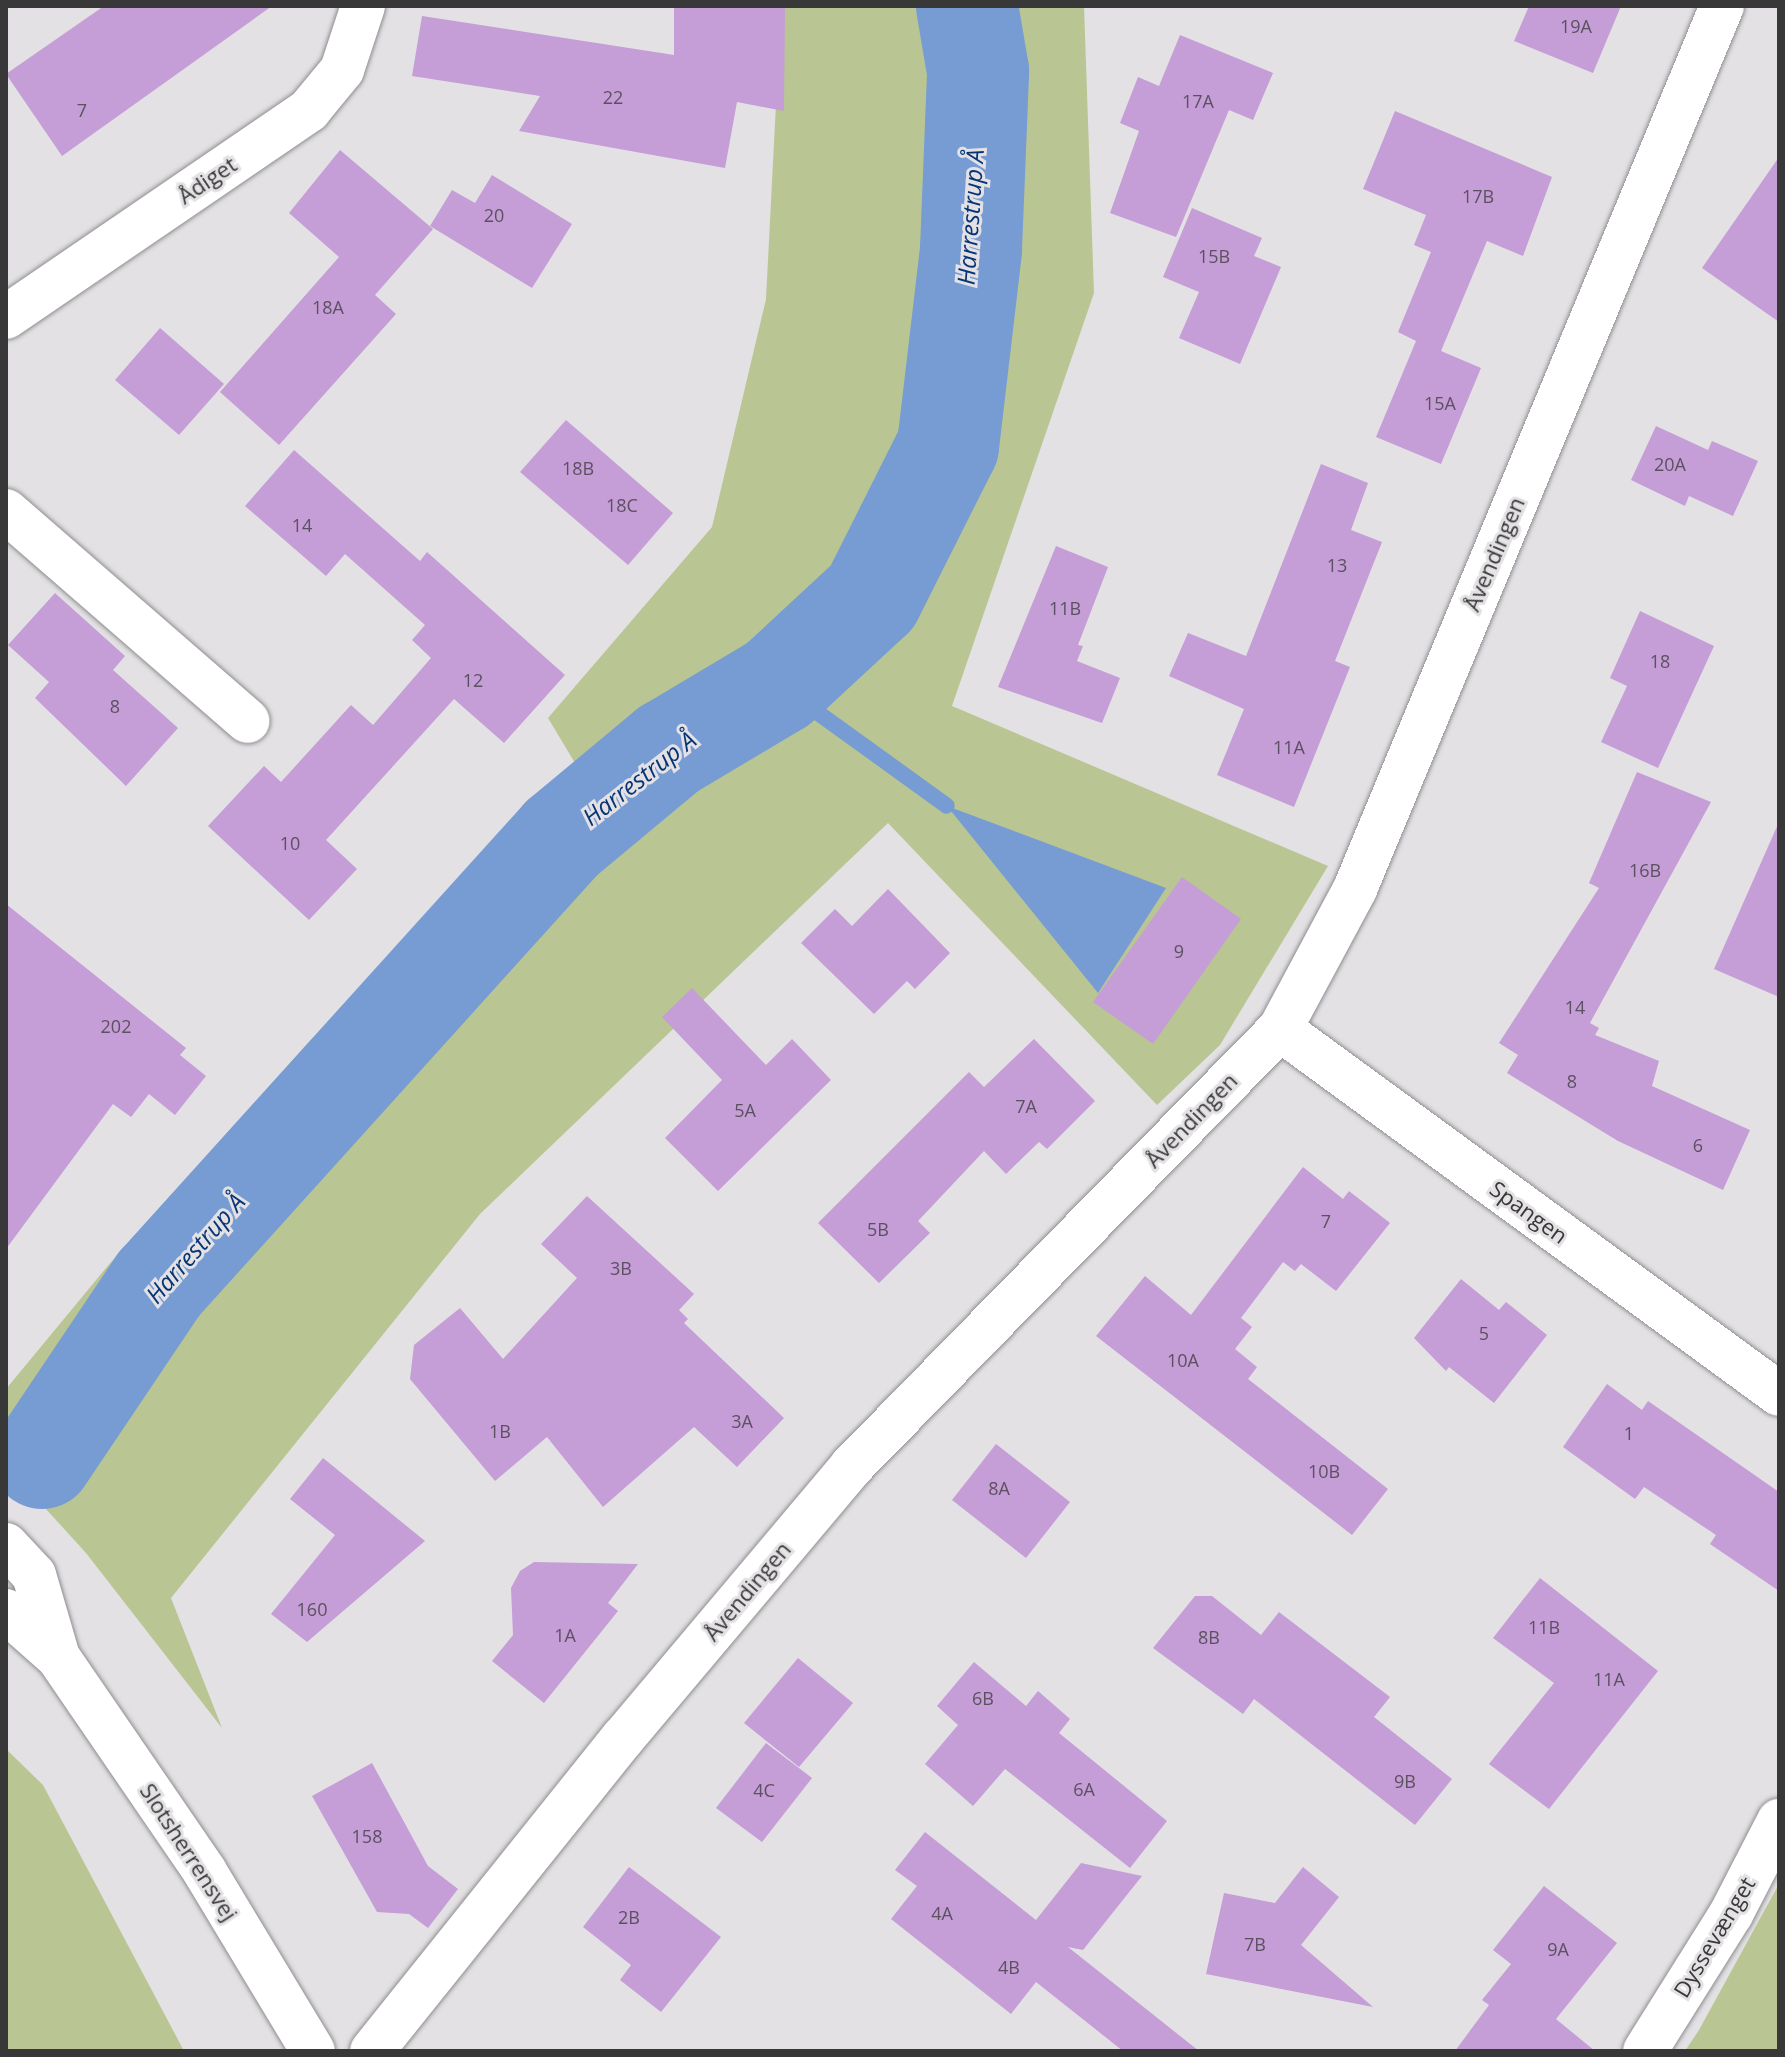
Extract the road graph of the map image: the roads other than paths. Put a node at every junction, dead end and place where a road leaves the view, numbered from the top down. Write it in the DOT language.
graph roads {
  1 [pos="363,6"];
  2 [pos="1722,6"];
  3 [pos="6,317"];
  4 [pos="6,511"];
  5 [pos="248,721"];
  6 [pos="1280,1029"];
  7 [pos="1779,1394"];
  8 [pos="6,1545"];
  9 [pos="6,1611"];
  10 [pos="58,1657"];
  11 [pos="1779,1821"];
  12 [pos="313,2051"];
  13 [pos="372,2051"];
  14 [pos="1645,2051"];
  1 -- 3 [label="street, Ådiget"];
  2 -- 6 [label="street, Åvendingen"];
  4 -- 5 [label="street"];
  6 -- 7 [label="street, Spangen"];
  6 -- 13 [label="street, Åvendingen"];
  8 -- 10 [label="street, Slotsherrensvej"];
  9 -- 10 [label="street, Slotsherrensvej"];
  10 -- 12 [label="street, Slotsherrensvej"];
  11 -- 14 [label="street, Dyssevænget"];
}
